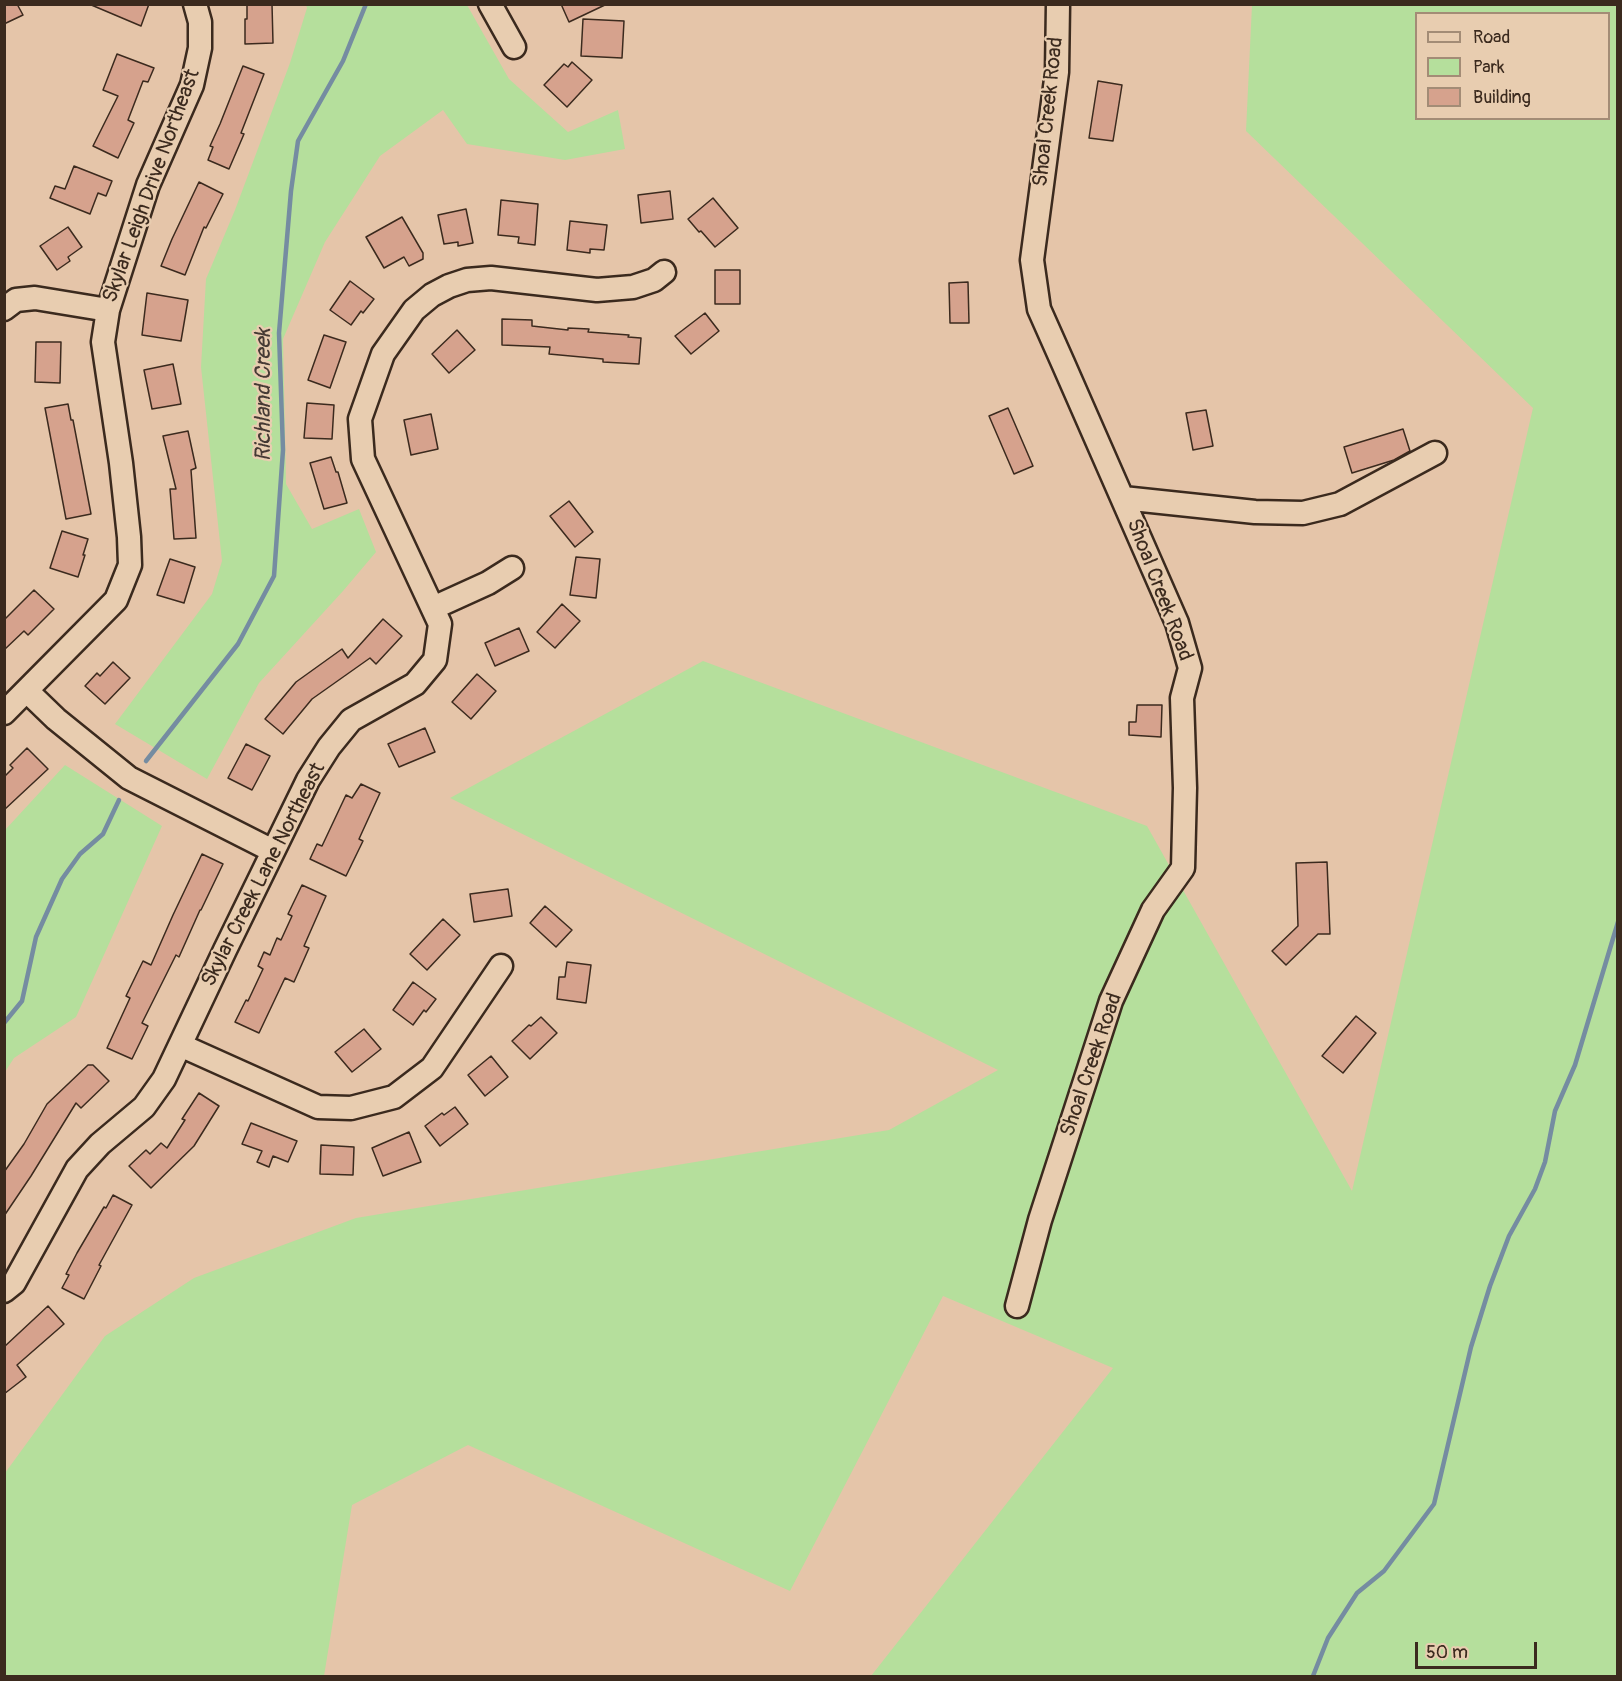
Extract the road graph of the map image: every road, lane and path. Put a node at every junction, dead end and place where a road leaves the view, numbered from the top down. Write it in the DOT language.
graph roads {
  1 [pos="195,4"];
  2 [pos="490,4"];
  3 [pos="1058,4"];
  4 [pos="514,46"];
  5 [pos="664,272"];
  6 [pos="4,309"];
  7 [pos="108,310"];
  8 [pos="1435,453"];
  9 [pos="1123,498"];
  10 [pos="512,568"];
  11 [pos="433,608"];
  12 [pos="27,691"];
  13 [pos="4,713"];
  14 [pos="273,851"];
  15 [pos="501,966"];
  16 [pos="180,1045"];
  17 [pos="4,1291"];
  18 [pos="1017,1306"];
  1 -- 7 [label="street, Skylar Leigh Drive Northeast"];
  2 -- 4 [label="street"];
  3 -- 9 [label="street, Shoal Creek Road"];
  5 -- 11 [label="street, Skylar Creek Lane Northeast"];
  6 -- 7 [label="street"];
  7 -- 12 [label="street, Skylar Leigh Drive Northeast"];
  8 -- 9 [label="street"];
  9 -- 18 [label="street, Shoal Creek Road"];
  10 -- 11 [label="street"];
  11 -- 14 [label="street, Skylar Creek Lane Northeast"];
  12 -- 13 [label="street, Skylar Leigh Drive Northeast"];
  12 -- 14 [label="street"];
  14 -- 16 [label="street, Skylar Creek Lane Northeast"];
  15 -- 16 [label="street"];
  16 -- 17 [label="street, Skylar Creek Lane Northeast"];
}
